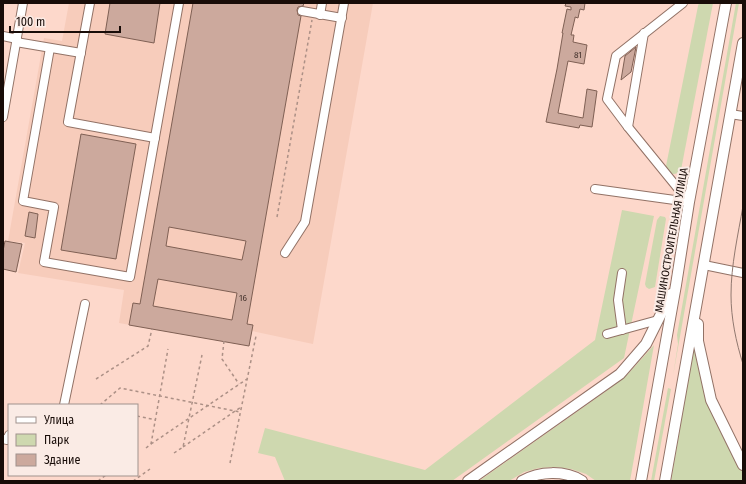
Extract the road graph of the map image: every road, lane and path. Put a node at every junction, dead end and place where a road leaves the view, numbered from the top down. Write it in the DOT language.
graph roads {
  1 [pos="23,3"];
  2 [pos="90,3"];
  3 [pos="179,3"];
  4 [pos="322,3"];
  5 [pos="344,3"];
  6 [pos="684,3"];
  7 [pos="726,3"];
  8 [pos="302,12"];
  9 [pos="317,14"];
  10 [pos="342,18"];
  11 [pos="644,33"];
  12 [pos="3,36"];
  13 [pos="17,40"];
  14 [pos="743,43"];
  15 [pos="50,48"];
  16 [pos="81,53"];
  17 [pos="730,114"];
  18 [pos="743,116"];
  19 [pos="3,117"];
  20 [pos="628,127"];
  21 [pos="155,138"];
  22 [pos="595,190"];
  23 [pos="689,202"];
  24 [pos="277,217"];
  25 [pos="285,252"];
  26 [pos="704,265"];
  27 [pos="622,273"];
  28 [pos="743,273"];
  29 [pos="676,285"];
  30 [pos="700,287"];
  31 [pos="85,304"];
  32 [pos="658,320"];
  33 [pos="152,329"];
  34 [pos="622,330"];
  35 [pos="607,334"];
  36 [pos="256,336"];
  37 [pos="224,341"];
  38 [pos="168,349"];
  39 [pos="202,355"];
  40 [pos="247,378"];
  41 [pos="96,379"];
  42 [pos="239,384"];
  43 [pos="160,396"];
  44 [pos="192,402"];
  45 [pos="64,404"];
  46 [pos="101,404"];
  47 [pos="208,406"];
  48 [pos="241,407"];
  49 [pos="236,411"];
  50 [pos="240,412"];
  51 [pos="138,416"];
  52 [pos="189,419"];
  53 [pos="156,420"];
  54 [pos="151,444"];
  55 [pos="183,447"];
  56 [pos="146,448"];
  57 [pos="174,452"];
  58 [pos="230,463"];
  59 [pos="743,465"];
  60 [pos="150,469"];
  61 [pos="133,481"];
  62 [pos="468,481"];
  63 [pos="522,481"];
  64 [pos="582,481"];
  65 [pos="641,481"];
  66 [pos="665,481"];
  1 -- 13 [label="street"];
  2 -- 16 [label="street"];
  3 -- 21 [label="street"];
  4 -- 9 [label="street"];
  5 -- 10 [label="street"];
  6 -- 11 [label="street"];
  7 -- 23 [label="main road, МАШИНОСТРОИТЕЛЬНАЯ УЛИЦА"];
  8 -- 9 [label="street"];
  9 -- 10 [label="street"];
  9 -- 24 [label="path"];
  10 -- 25 [label="street"];
  11 -- 20 [label="street"];
  11 -- 20 [label="street"];
  12 -- 13 [label="street"];
  13 -- 15 [label="street"];
  13 -- 19 [label="street"];
  14 -- 17 [label="main road"];
  15 -- 16 [label="street"];
  15 -- 21 [label="street"];
  16 -- 21 [label="street"];
  17 -- 18 [label="street"];
  17 -- 26 [label="main road"];
  20 -- 23 [label="street"];
  22 -- 23 [label="street"];
  23 -- 29 [label="main road, МАШИНОСТРОИТЕЛЬНАЯ УЛИЦА"];
  26 -- 28 [label="street"];
  26 -- 30 [label="main road"];
  27 -- 34 [label="street"];
  29 -- 32 [label="main road"];
  29 -- 65 [label="main road, МАШИНОСТРОИТЕЛЬНАЯ УЛИЦА"];
  30 -- 59 [label="main road"];
  30 -- 66 [label="main road"];
  31 -- 45 [label="street"];
  32 -- 34 [label="street"];
  32 -- 62 [label="main road"];
  33 -- 41 [label="path"];
  34 -- 35 [label="street"];
  36 -- 40 [label="path"];
  37 -- 42 [label="path"];
  38 -- 43 [label="path"];
  39 -- 44 [label="path"];
  40 -- 42 [label="path"];
  40 -- 48 [label="path"];
  42 -- 47 [label="path"];
  43 -- 44 [label="path"];
  43 -- 46 [label="path"];
  43 -- 53 [label="path"];
  44 -- 47 [label="path"];
  44 -- 52 [label="path"];
  47 -- 49 [label="path"];
  47 -- 52 [label="path"];
  48 -- 49 [label="path"];
  48 -- 50 [label="path"];
  49 -- 50 [label="path"];
  49 -- 55 [label="path"];
  50 -- 58 [label="path"];
  51 -- 53 [label="path"];
  52 -- 54 [label="path"];
  52 -- 55 [label="path"];
  53 -- 54 [label="path"];
  54 -- 56 [label="path"];
  55 -- 57 [label="path"];
  60 -- 61 [label="path"];
  63 -- 64 [label="main road"];
}
